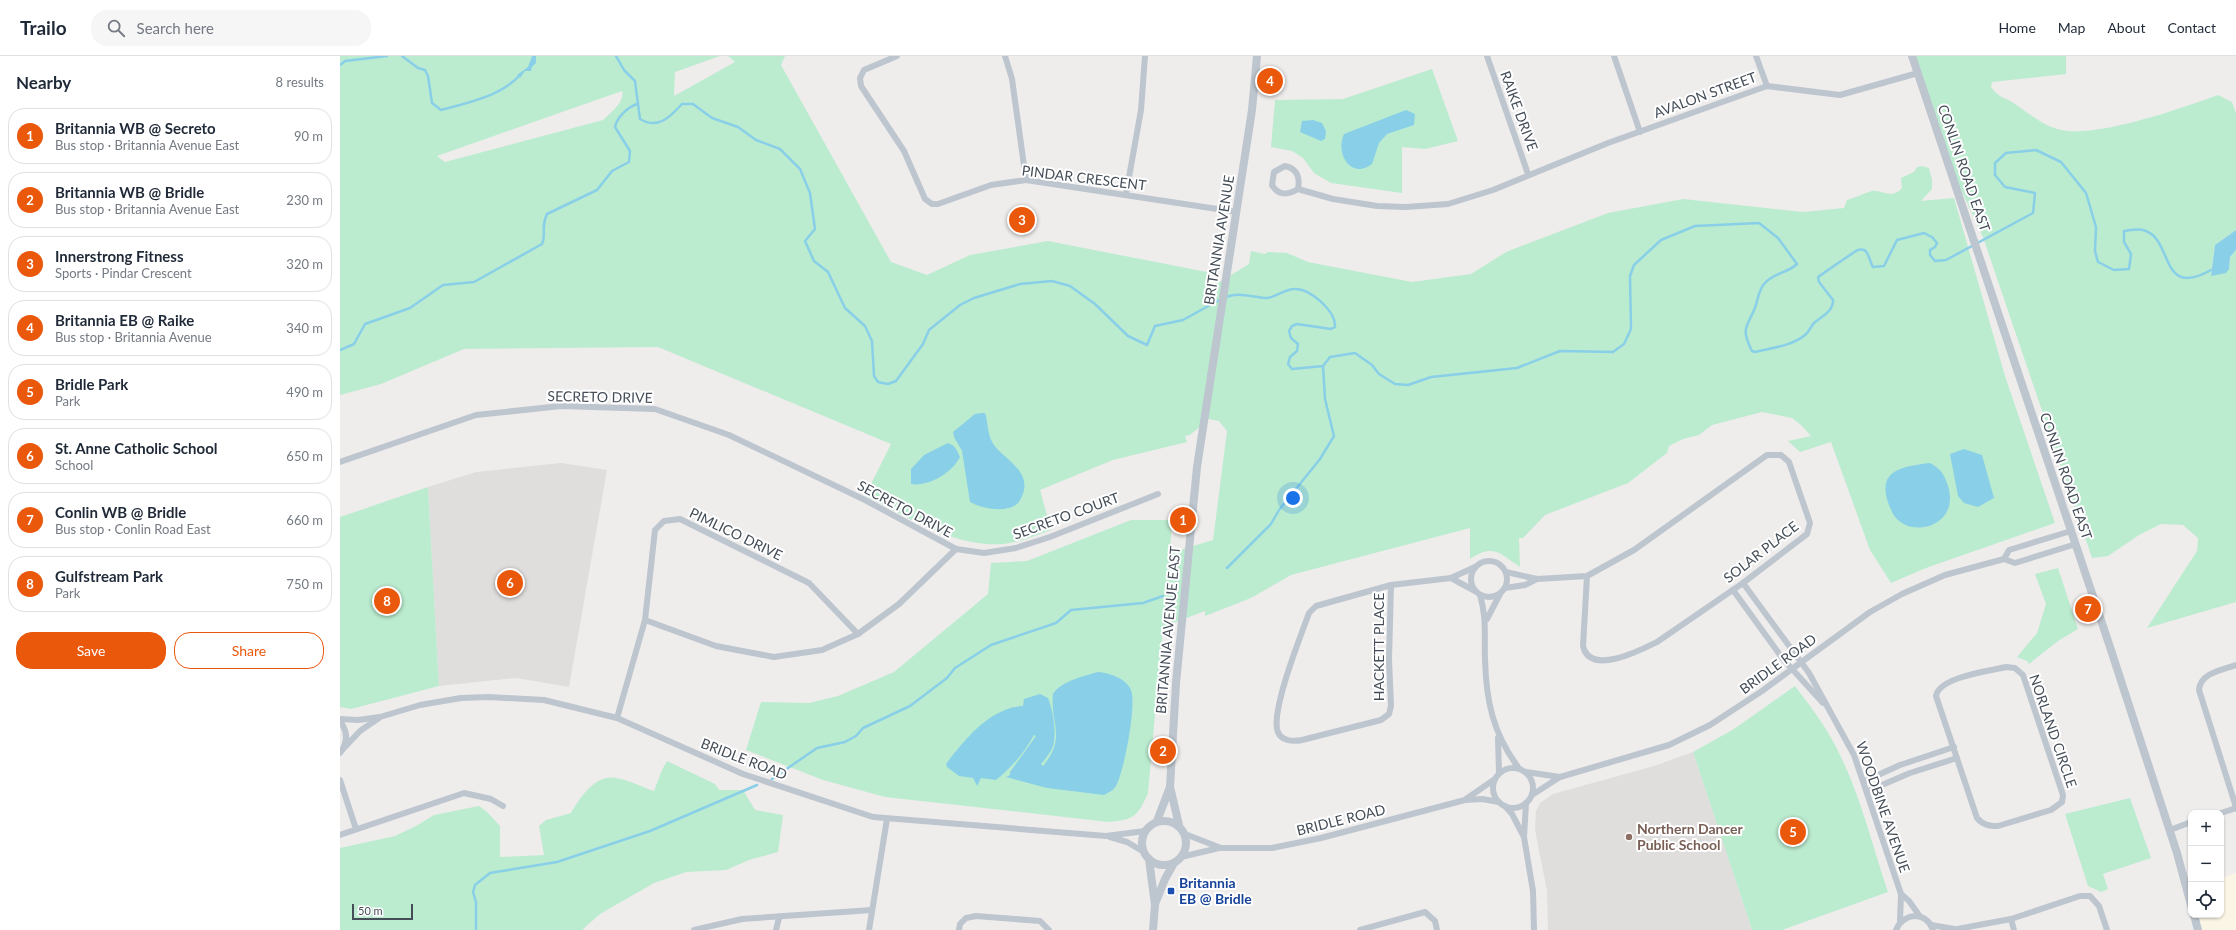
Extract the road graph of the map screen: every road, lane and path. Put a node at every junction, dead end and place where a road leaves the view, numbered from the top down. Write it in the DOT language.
graph roads {
  1 [pos="897,56"];
  2 [pos="1005,56"];
  3 [pos="1145,56"];
  4 [pos="1257,56"];
  5 [pos="1487,56"];
  6 [pos="1614,56"];
  7 [pos="1756,56"];
  8 [pos="1912,56"];
  9 [pos="1918,73"];
  10 [pos="1767,86"];
  11 [pos="1640,132"];
  12 [pos="1528,174"];
  13 [pos="1026,180"];
  14 [pos="1298,189"];
  15 [pos="1126,194"];
  16 [pos="1237,212"];
  17 [pos="1203,427"];
  18 [pos="340,462"];
  19 [pos="1158,494"];
  20 [pos="2071,531"];
  21 [pos="2076,544"];
  22 [pos="956,549"];
  23 [pos="2004,560"];
  24 [pos="1475,567"];
  25 [pos="1506,572"];
  26 [pos="1587,576"];
  27 [pos="1451,578"];
  28 [pos="1536,579"];
  29 [pos="1743,583"];
  30 [pos="1391,585"];
  31 [pos="1505,588"];
  32 [pos="1733,590"];
  33 [pos="1475,591"];
  34 [pos="1500,594"];
  35 [pos="1480,595"];
  36 [pos="645,620"];
  37 [pos="1486,620"];
  38 [pos="858,634"];
  39 [pos="1801,662"];
  40 [pos="2236,665"];
  41 [pos="1792,669"];
  42 [pos="1828,709"];
  43 [pos="380,717"];
  44 [pos="617,718"];
  45 [pos="340,720"];
  46 [pos="1498,735"];
  47 [pos="1954,747"];
  48 [pos="342,751"];
  49 [pos="340,758"];
  50 [pos="1957,758"];
  51 [pos="1518,767"];
  52 [pos="1526,772"];
  53 [pos="1499,773"];
  54 [pos="1560,777"];
  55 [pos="1495,779"];
  56 [pos="340,780"];
  57 [pos="1864,781"];
  58 [pos="1170,787"];
  59 [pos="341,788"];
  60 [pos="1868,791"];
  61 [pos="1532,795"];
  62 [pos="1465,800"];
  63 [pos="1499,802"];
  64 [pos="1526,803"];
  65 [pos="503,806"];
  66 [pos="1505,806"];
  67 [pos="2236,807"];
  68 [pos="2224,812"];
  69 [pos="887,819"];
  70 [pos="1157,821"];
  71 [pos="2188,823"];
  72 [pos="1179,825"];
  73 [pos="356,829"];
  74 [pos="2170,830"];
  75 [pos="1145,831"];
  76 [pos="1185,834"];
  77 [pos="340,835"];
  78 [pos="1106,836"];
  79 [pos="1524,837"];
  80 [pos="1221,848"];
  81 [pos="1146,856"];
  82 [pos="1181,857"];
  83 [pos="1174,863"];
  84 [pos="1901,894"];
  85 [pos="2188,894"];
  86 [pos="1155,905"];
  87 [pos="872,910"];
  88 [pos="1919,916"];
  89 [pos="778,918"];
  90 [pos="2195,918"];
  91 [pos="2010,919"];
  92 [pos="1900,921"];
  93 [pos="1932,928"];
  94 [pos="694,930"];
  95 [pos="776,930"];
  96 [pos="869,930"];
  97 [pos="958,930"];
  98 [pos="1049,930"];
  99 [pos="1153,930"];
  100 [pos="1360,930"];
  101 [pos="1437,930"];
  102 [pos="1534,930"];
  103 [pos="1896,930"];
  104 [pos="1953,930"];
  105 [pos="2014,930"];
  106 [pos="2107,930"];
  107 [pos="2198,930"];
  1 -- 13 [label="street, PINDAR CRESCENT"];
  2 -- 13 [label="street"];
  3 -- 15 [label="street"];
  4 -- 16 [label="street, BRITANNIA AVENUE"];
  5 -- 12 [label="street, RAIKE DRIVE"];
  6 -- 11 [label="street"];
  7 -- 10 [label="street"];
  8 -- 9 [label="street, CONLIN ROAD EAST"];
  9 -- 10 [label="street, AVALON STREET"];
  9 -- 20 [label="street, CONLIN ROAD EAST"];
  10 -- 11 [label="street, AVALON STREET"];
  11 -- 12 [label="street, AVALON STREET"];
  12 -- 14 [label="street, AVALON STREET"];
  13 -- 15 [label="street, PINDAR CRESCENT"];
  14 -- 14 [label="street"];
  15 -- 16 [label="street, PINDAR CRESCENT"];
  16 -- 17 [label="street, BRITANNIA AVENUE"];
  17 -- 58 [label="street, BRITANNIA AVENUE EAST"];
  18 -- 22 [label="street, SECRETO DRIVE"];
  19 -- 22 [label="street, SECRETO COURT"];
  20 -- 21 [label="street, CONLIN ROAD EAST"];
  20 -- 23 [label="street, BRIDLE ROAD"];
  21 -- 23 [label="street, BRIDLE ROAD"];
  21 -- 74 [label="street, CONLIN ROAD EAST"];
  22 -- 38 [label="street"];
  23 -- 39 [label="street, BRIDLE ROAD"];
  24 -- 25 [label="street"];
  24 -- 27 [label="street, HACKETT PLACE"];
  24 -- 33 [label="street"];
  25 -- 28 [label="street, SOLAR PLACE"];
  25 -- 31 [label="street"];
  26 -- 28 [label="street, SOLAR PLACE"];
  26 -- 29 [label="street, SOLAR PLACE"];
  26 -- 32 [label="street, SOLAR PLACE"];
  27 -- 30 [label="street, HACKETT PLACE"];
  27 -- 33 [label="street"];
  28 -- 31 [label="street, SOLAR PLACE"];
  29 -- 32 [label="street, SOLAR PLACE"];
  29 -- 39 [label="street, WOODBINE AVENUE"];
  30 -- 30 [label="street, HACKETT PLACE"];
  31 -- 34 [label="street"];
  32 -- 41 [label="street, WOODBINE AVENUE"];
  33 -- 35 [label="street"];
  34 -- 35 [label="street"];
  34 -- 37 [label="street"];
  35 -- 37 [label="street"];
  36 -- 38 [label="street"];
  36 -- 38 [label="street, PIMLICO DRIVE"];
  36 -- 44 [label="street, PIMLICO DRIVE"];
  37 -- 46 [label="street"];
  39 -- 41 [label="street, BRIDLE ROAD"];
  39 -- 42 [label="street, WOODBINE AVENUE"];
  40 -- 67 [label="street"];
  41 -- 42 [label="street, WOODBINE AVENUE"];
  41 -- 54 [label="street, BRIDLE ROAD"];
  42 -- 57 [label="street, WOODBINE AVENUE"];
  43 -- 44 [label="street, BRIDLE ROAD"];
  43 -- 45 [label="street, BRIDLE ROAD"];
  43 -- 48 [label="street, BRIDLE ROAD"];
  44 -- 69 [label="street, BRIDLE ROAD"];
  45 -- 48 [label="street"];
  46 -- 51 [label="street"];
  46 -- 53 [label="street"];
  47 -- 50 [label="street, NORLAND CIRCLE"];
  47 -- 50 [label="street, NORLAND CIRCLE"];
  47 -- 57 [label="street"];
  48 -- 49 [label="street"];
  50 -- 60 [label="street"];
  51 -- 52 [label="street"];
  51 -- 53 [label="street"];
  52 -- 54 [label="street, BRIDLE ROAD"];
  52 -- 61 [label="street"];
  53 -- 55 [label="street"];
  54 -- 61 [label="street, BRIDLE ROAD"];
  55 -- 62 [label="street, BRIDLE ROAD"];
  55 -- 63 [label="street"];
  56 -- 59 [label="street"];
  57 -- 60 [label="street, WOODBINE AVENUE"];
  58 -- 70 [label="street, BRITANNIA AVENUE EAST"];
  58 -- 72 [label="street, BRITANNIA AVENUE EAST"];
  59 -- 73 [label="street"];
  60 -- 84 [label="street, WOODBINE AVENUE"];
  61 -- 64 [label="street"];
  62 -- 63 [label="street, BRIDLE ROAD"];
  62 -- 80 [label="street, BRIDLE ROAD"];
  63 -- 66 [label="street"];
  64 -- 66 [label="street"];
  64 -- 79 [label="street"];
  65 -- 73 [label="street"];
  66 -- 79 [label="street"];
  67 -- 68 [label="street"];
  69 -- 78 [label="street, BRIDLE ROAD"];
  69 -- 87 [label="street"];
  70 -- 72 [label="street"];
  70 -- 75 [label="street"];
  71 -- 74 [label="street"];
  72 -- 76 [label="street"];
  73 -- 77 [label="street"];
  74 -- 85 [label="street, CONLIN ROAD EAST"];
  75 -- 78 [label="street, BRIDLE ROAD"];
  75 -- 81 [label="street"];
  76 -- 80 [label="street, BRIDLE ROAD"];
  76 -- 82 [label="street"];
  78 -- 81 [label="street, BRIDLE ROAD"];
  79 -- 102 [label="street"];
  80 -- 82 [label="street, BRIDLE ROAD"];
  81 -- 83 [label="street"];
  81 -- 86 [label="street"];
  82 -- 83 [label="street"];
  83 -- 86 [label="street"];
  84 -- 88 [label="street, WOODBINE AVENUE"];
  84 -- 92 [label="street, WOODBINE AVENUE"];
  86 -- 99 [label="street"];
  87 -- 89 [label="street"];
  87 -- 96 [label="street"];
  88 -- 92 [label="street"];
  88 -- 93 [label="street, WOODBINE AVENUE"];
  89 -- 94 [label="street"];
  89 -- 95 [label="street"];
  90 -- 107 [label="street"];
  91 -- 104 [label="street"];
  91 -- 105 [label="street"];
  91 -- 106 [label="street"];
  92 -- 103 [label="street"];
  93 -- 104 [label="street"];
  97 -- 98 [label="street"];
  100 -- 101 [label="street"];
}
